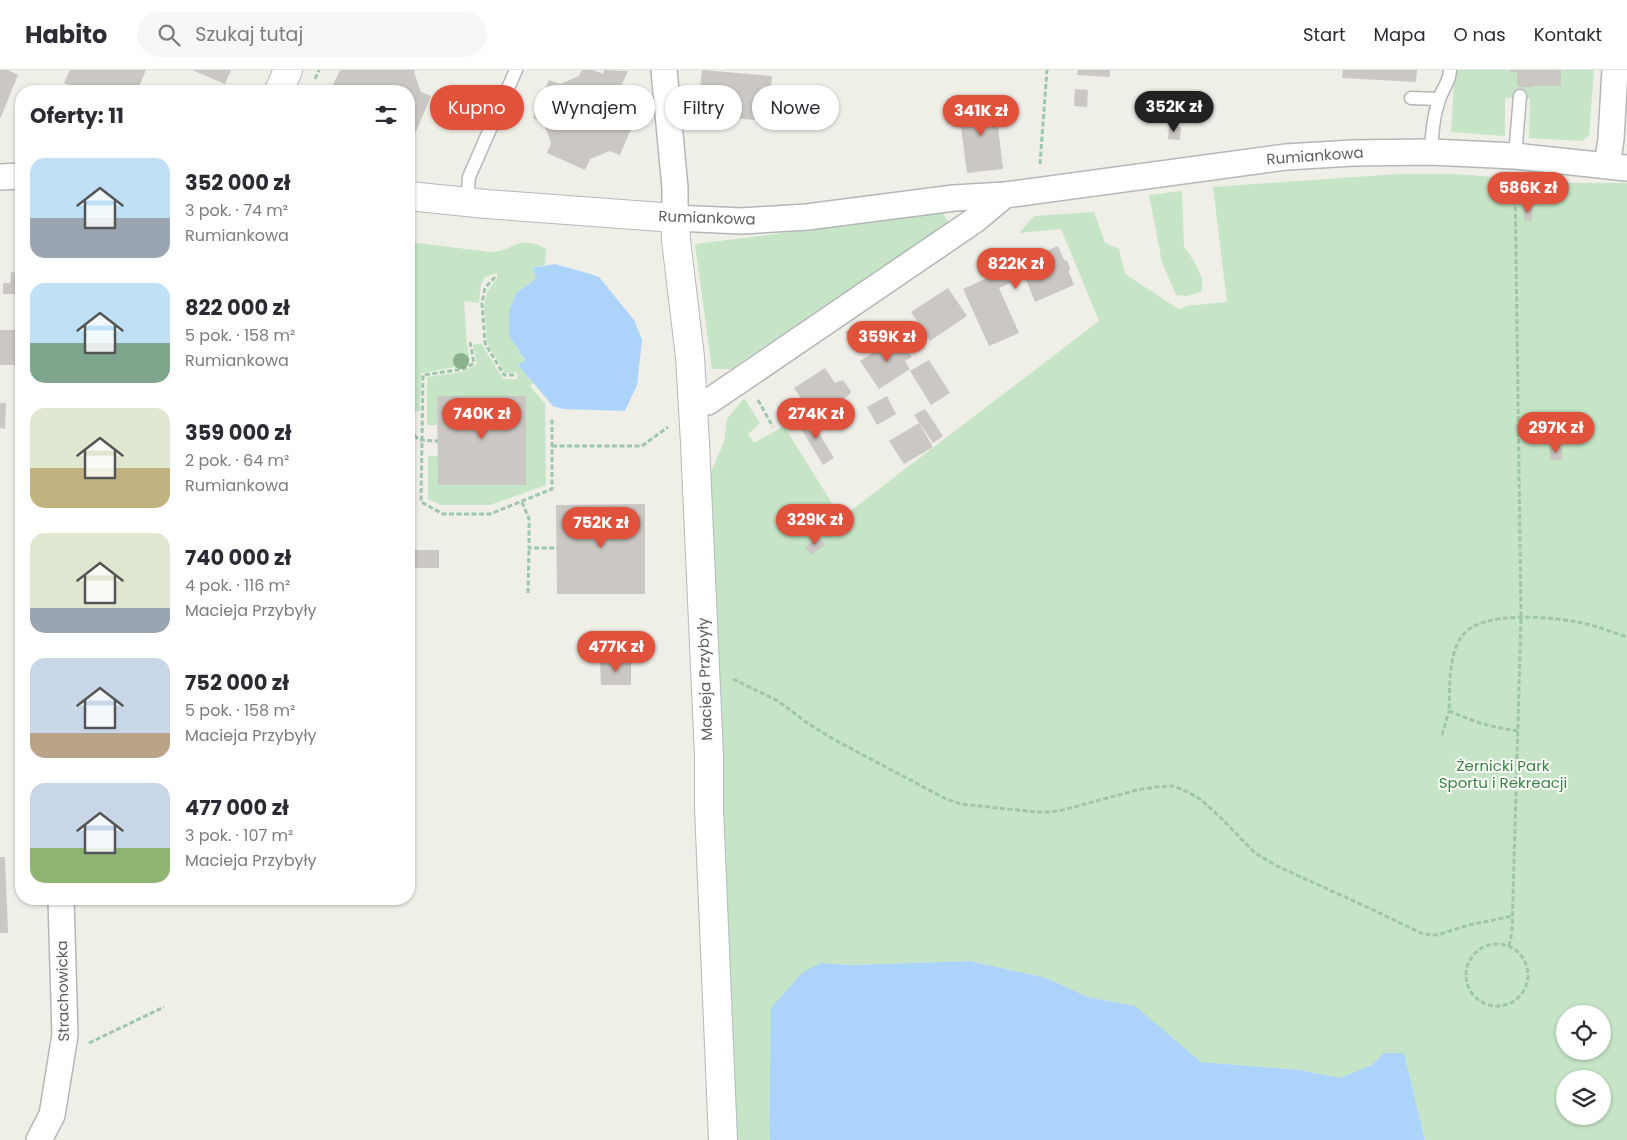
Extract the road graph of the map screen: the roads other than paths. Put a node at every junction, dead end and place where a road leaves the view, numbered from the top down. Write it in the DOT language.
graph roads {
  1 [pos="288,70"];
  2 [pos="516,70"];
  3 [pos="664,70"];
  4 [pos="1450,70"];
  5 [pos="1615,70"];
  6 [pos="282,85"];
  7 [pos="1520,96"];
  8 [pos="1410,98"];
  9 [pos="1439,99"];
  10 [pos="1620,107"];
  11 [pos="1431,152"];
  12 [pos="1515,156"];
  13 [pos="1617,167"];
  14 [pos="15,176"];
  15 [pos="0,177"];
  16 [pos="1005,195"];
  17 [pos="415,197"];
  18 [pos="467,202"];
  19 [pos="675,218"];
  20 [pos="692,404"];
  21 [pos="61,905"];
  22 [pos="39,1140"];
  23 [pos="723,1140"];
  1 -- 6 [label="street"];
  2 -- 18 [label="lane"];
  3 -- 19 [label="street"];
  4 -- 9 [label="lane"];
  5 -- 10 [label="street"];
  7 -- 12 [label="lane"];
  8 -- 9 [label="lane"];
  9 -- 11 [label="lane"];
  10 -- 13 [label="street"];
  11 -- 12 [label="street, Rumiankowa"];
  11 -- 16 [label="street, Rumiankowa"];
  12 -- 13 [label="street, Rumiankowa"];
  14 -- 15 [label="street"];
  16 -- 19 [label="street, Rumiankowa"];
  16 -- 20 [label="street"];
  17 -- 18 [label="street, Rumiankowa"];
  18 -- 19 [label="street, Rumiankowa"];
  19 -- 20 [label="street, Macieja Przybyły"];
  20 -- 23 [label="street, Macieja Przybyły"];
  21 -- 22 [label="street, Strachowicka"];
}
